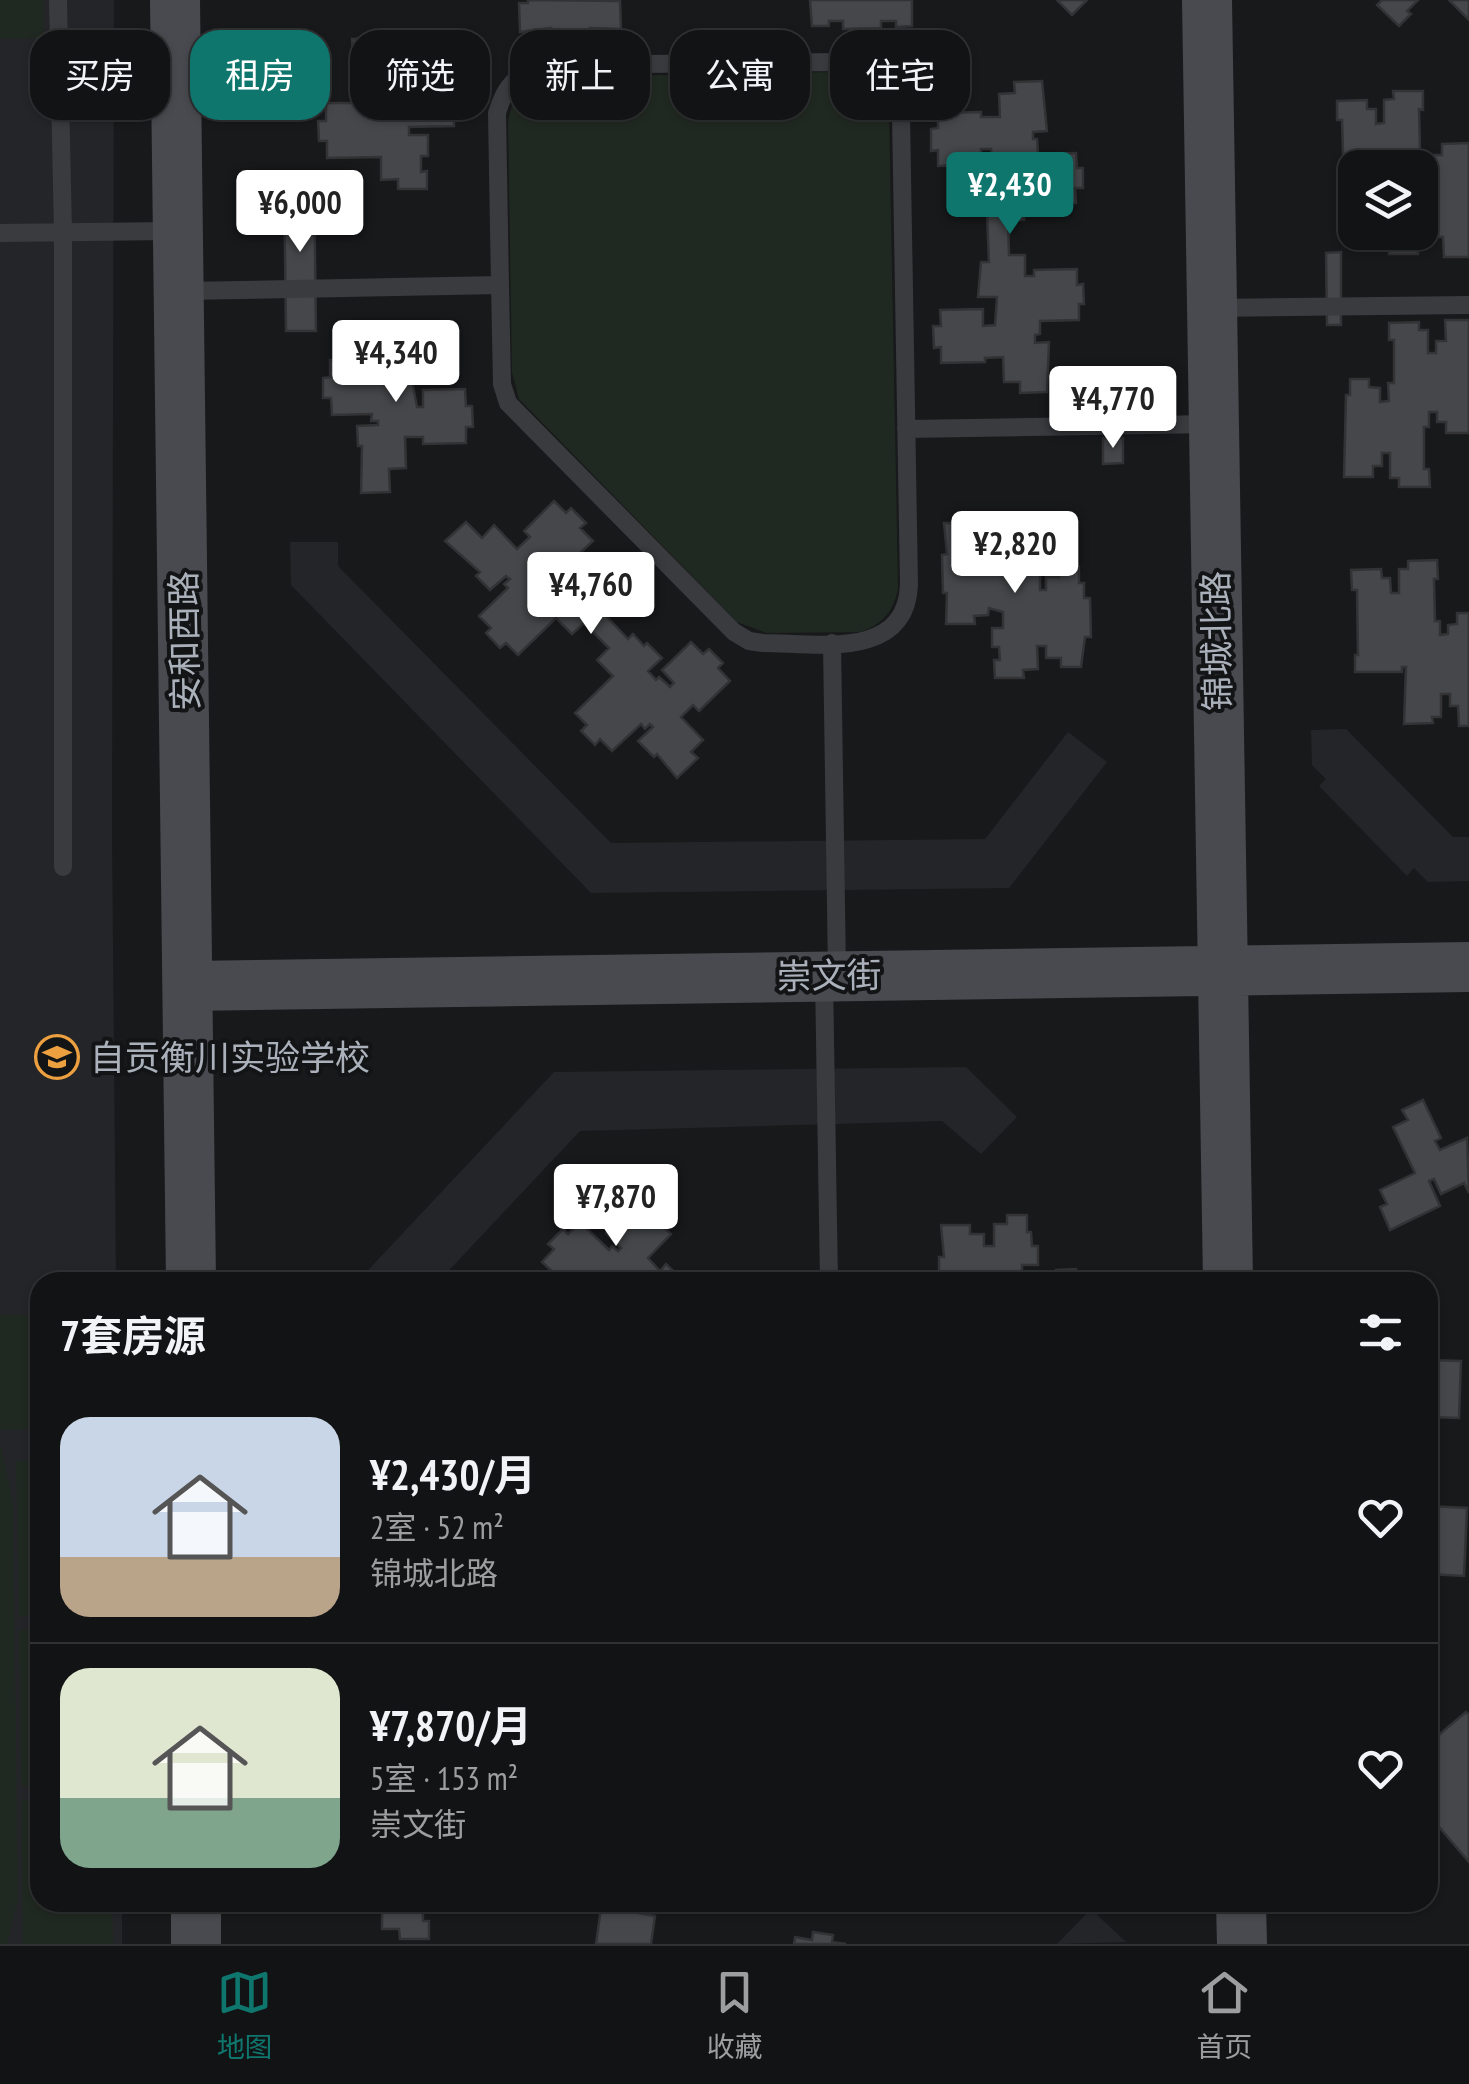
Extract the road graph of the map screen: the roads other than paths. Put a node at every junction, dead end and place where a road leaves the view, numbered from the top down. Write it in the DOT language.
graph roads {
  1 [pos="58,0"];
  2 [pos="175,0"];
  3 [pos="1206,0"];
  4 [pos="178,230"];
  5 [pos="63,232"];
  6 [pos="0,233"];
  7 [pos="500,285"];
  8 [pos="179,290"];
  9 [pos="1469,305"];
  10 [pos="1211,308"];
  11 [pos="1213,424"];
  12 [pos="906,429"];
  13 [pos="832,643"];
  14 [pos="63,867"];
  15 [pos="1469,967"];
  16 [pos="1222,969"];
  17 [pos="830,975"];
  18 [pos="190,986"];
  19 [pos="192,1272"];
  20 [pos="828,1272"];
  21 [pos="1228,1272"];
  22 [pos="196,1912"];
  23 [pos="1241,1912"];
  24 [pos="196,1944"];
  25 [pos="1242,1944"];
  1 -- 5 [label="lane"];
  2 -- 4 [label="street, 安和西路"];
  3 -- 10 [label="street, 锦城北路"];
  4 -- 5 [label="lane"];
  4 -- 8 [label="street, 安和西路"];
  5 -- 6 [label="lane"];
  5 -- 14 [label="lane"];
  7 -- 8 [label="lane"];
  7 -- 12 [label="lane"];
  7 -- 13 [label="lane"];
  8 -- 18 [label="street, 安和西路"];
  9 -- 10 [label="lane"];
  10 -- 11 [label="street, 锦城北路"];
  11 -- 12 [label="lane"];
  11 -- 16 [label="street, 锦城北路"];
  12 -- 13 [label="lane"];
  13 -- 17 [label="lane"];
  15 -- 16 [label="street, 崇文街"];
  16 -- 17 [label="street, 崇文街"];
  16 -- 21 [label="street, 锦城北路"];
  17 -- 18 [label="street, 崇文街"];
  17 -- 20 [label="lane"];
  18 -- 19 [label="street, 安和西路"];
  22 -- 24 [label="street"];
  23 -- 25 [label="street"];
}
